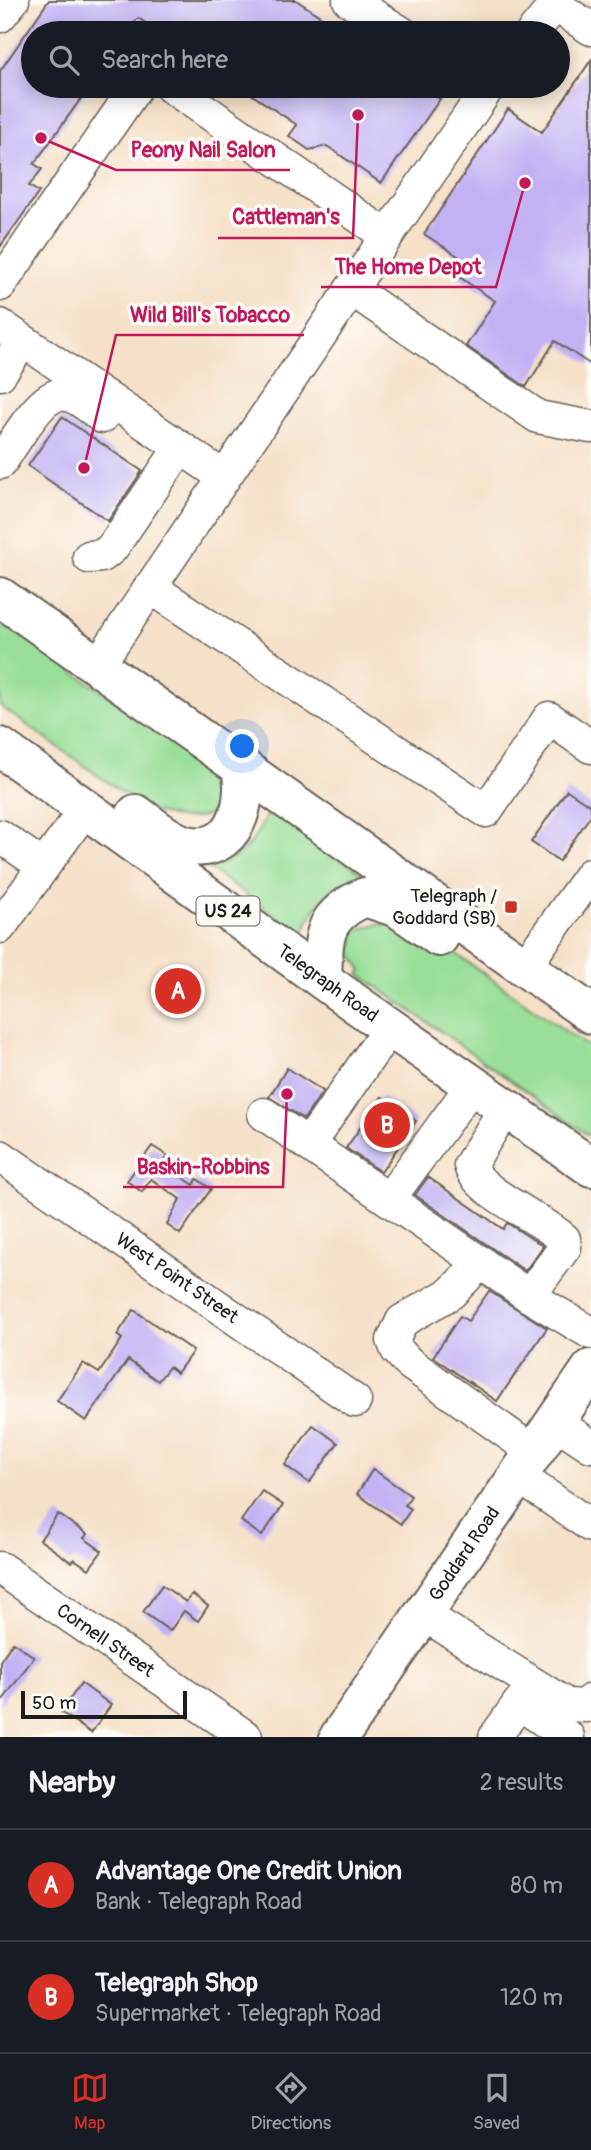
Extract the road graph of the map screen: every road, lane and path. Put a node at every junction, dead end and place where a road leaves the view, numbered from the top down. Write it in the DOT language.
graph roads {
  1 [pos="13,0"];
  2 [pos="349,0"];
  3 [pos="0,16"];
  4 [pos="383,21"];
  5 [pos="542,21"];
  6 [pos="591,29"];
  7 [pos="129,98"];
  8 [pos="187,98"];
  9 [pos="479,98"];
  10 [pos="387,236"];
  11 [pos="0,285"];
  12 [pos="351,289"];
  13 [pos="11,333"];
  14 [pos="0,374"];
  15 [pos="591,426"];
  16 [pos="175,456"];
  17 [pos="0,463"];
  18 [pos="224,477"];
  19 [pos="89,557"];
  20 [pos="150,587"];
  21 [pos="0,597"];
  22 [pos="98,664"];
  23 [pos="0,717"];
  24 [pos="0,747"];
  25 [pos="591,747"];
  26 [pos="240,763"];
  27 [pos="86,808"];
  28 [pos="0,835"];
  29 [pos="43,866"];
  30 [pos="591,874"];
  31 [pos="0,927"];
  32 [pos="525,966"];
  33 [pos="322,979"];
  34 [pos="591,1014"];
  35 [pos="390,1027"];
  36 [pos="591,1041"];
  37 [pos="472,1084"];
  38 [pos="506,1107"];
  39 [pos="264,1114"];
  40 [pos="309,1144"];
  41 [pos="0,1156"];
  42 [pos="591,1167"];
  43 [pos="389,1199"];
  44 [pos="481,1262"];
  45 [pos="529,1296"];
  46 [pos="591,1333"];
  47 [pos="591,1369"];
  48 [pos="355,1401"];
  49 [pos="591,1446"];
  50 [pos="536,1450"];
  51 [pos="591,1525"];
  52 [pos="0,1568"];
  53 [pos="423,1614"];
  54 [pos="591,1700"];
  55 [pos="246,1737"];
  56 [pos="339,1737"];
  57 [pos="495,1737"];
  58 [pos="568,1737"];
  1 -- 3 [label="street"];
  2 -- 4 [label="street"];
  5 -- 6 [label="street"];
  7 -- 11 [label="street"];
  8 -- 10 [label="street"];
  9 -- 10 [label="street"];
  10 -- 12 [label="street"];
  12 -- 15 [label="street"];
  12 -- 18 [label="street"];
  13 -- 14 [label="street"];
  13 -- 16 [label="street"];
  16 -- 17 [label="street"];
  16 -- 18 [label="street"];
  16 -- 19 [label="street"];
  18 -- 20 [label="street"];
  20 -- 22 [label="street"];
  20 -- 25 [label="street"];
  21 -- 22 [label="main road"];
  22 -- 26 [label="main road"];
  23 -- 26 [label="main road"];
  24 -- 27 [label="main road, Telegraph Road / US 24"];
  26 -- 32 [label="main road"];
  27 -- 29 [label="street"];
  27 -- 33 [label="main road, Telegraph Road / US 24"];
  28 -- 29 [label="street"];
  29 -- 31 [label="street"];
  30 -- 32 [label="street"];
  32 -- 34 [label="main road"];
  33 -- 35 [label="main road, Telegraph Road / US 24"];
  33 -- 36 [label="main road"];
  35 -- 37 [label="main road, Telegraph Road / US 24"];
  35 -- 40 [label="street"];
  37 -- 38 [label="main road, Telegraph Road / US 24"];
  37 -- 43 [label="street"];
  38 -- 42 [label="main road, Telegraph Road / US 24"];
  38 -- 45 [label="street"];
  39 -- 40 [label="street"];
  40 -- 43 [label="street"];
  41 -- 48 [label="street, West Point Street"];
  43 -- 44 [label="street"];
  44 -- 45 [label="street"];
  44 -- 50 [label="street"];
  45 -- 46 [label="street"];
  47 -- 50 [label="main road, Goddard Road"];
  49 -- 50 [label="street"];
  50 -- 51 [label="street"];
  50 -- 53 [label="main road, Goddard Road"];
  52 -- 55 [label="street, Cornell Street"];
  53 -- 54 [label="street"];
  53 -- 56 [label="main road, Goddard Road"];
  57 -- 58 [label="street"];
}
